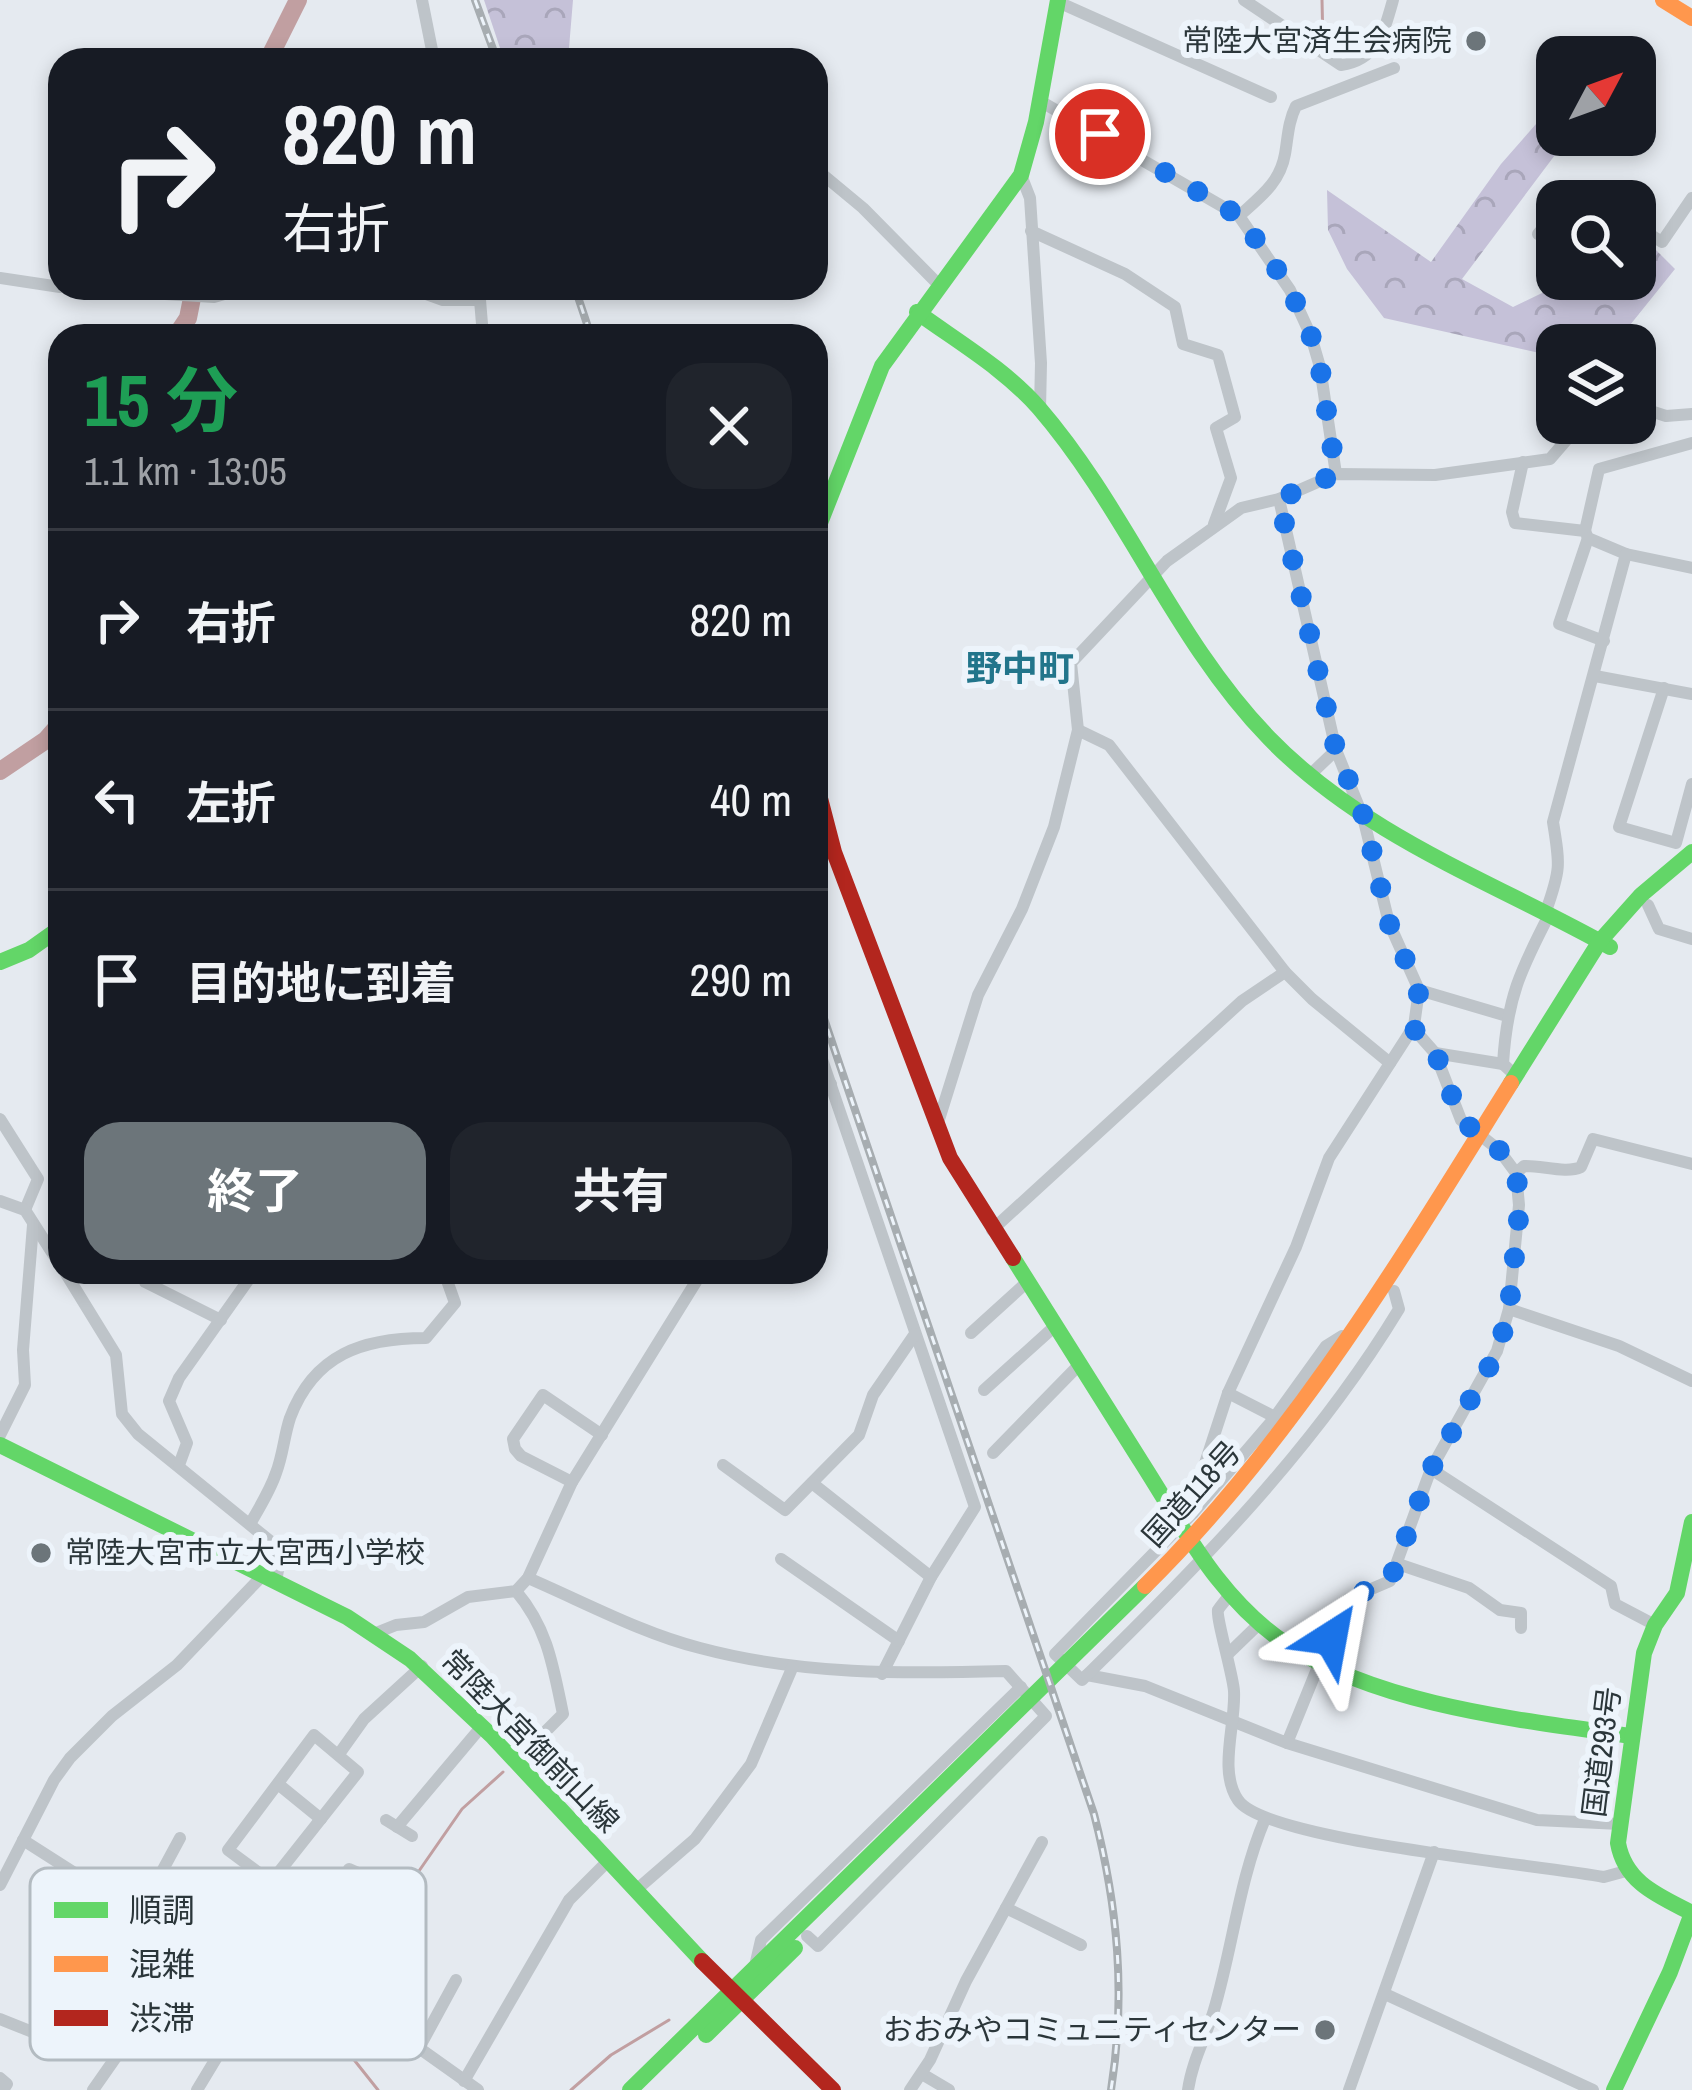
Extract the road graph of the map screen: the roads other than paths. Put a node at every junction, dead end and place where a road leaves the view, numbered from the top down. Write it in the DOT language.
graph roads {
  1 [pos="422,0"];
  2 [pos="1244,0"];
  3 [pos="1394,0"];
  4 [pos="1664,0"];
  5 [pos="1058,1"];
  6 [pos="1692,19"];
  7 [pos="432,48"];
  8 [pos="1394,68"];
  9 [pos="1271,97"];
  10 [pos="1040,101"];
  11 [pos="1021,175"];
  12 [pos="828,179"];
  13 [pos="1692,198"];
  14 [pos="1239,216"];
  15 [pos="1031,231"];
  16 [pos="1656,238"];
  17 [pos="0,278"];
  18 [pos="938,284"];
  19 [pos="48,285"];
  20 [pos="917,312"];
  21 [pos="1040,409"];
  22 [pos="1656,413"];
  23 [pos="1692,414"];
  24 [pos="1692,443"];
  25 [pos="1563,444"];
  26 [pos="1523,462"];
  27 [pos="1336,474"];
  28 [pos="1279,499"];
  29 [pos="828,501"];
  30 [pos="1214,525"];
  31 [pos="1587,535"];
  32 [pos="1626,554"];
  33 [pos="1692,568"];
  34 [pos="1151,577"];
  35 [pos="1604,641"];
  36 [pos="1595,676"];
  37 [pos="1664,688"];
  38 [pos="1692,694"];
  39 [pos="1078,730"];
  40 [pos="1336,750"];
  41 [pos="1311,774"];
  42 [pos="1692,784"];
  43 [pos="1364,817"];
  44 [pos="828,833"];
  45 [pos="1692,852"];
  46 [pos="1692,868"];
  47 [pos="1648,905"];
  48 [pos="1548,912"];
  49 [pos="48,937"];
  50 [pos="1692,939"];
  51 [pos="1605,944"];
  52 [pos="0,962"];
  53 [pos="1285,972"];
  54 [pos="1419,990"];
  55 [pos="1507,1016"];
  56 [pos="1413,1028"];
  57 [pos="1436,1054"];
  58 [pos="1390,1063"];
  59 [pos="1509,1070"];
  60 [pos="828,1078"];
  61 [pos="830,1084"];
  62 [pos="0,1119"];
  63 [pos="935,1128"];
  64 [pos="1484,1138"];
  65 [pos="1692,1164"];
  66 [pos="1516,1173"];
  67 [pos="0,1201"];
  68 [pos="25,1210"];
  69 [pos="33,1225"];
  70 [pos="992,1230"];
  71 [pos="48,1248"];
  72 [pos="1026,1283"];
  73 [pos="71,1284"];
  74 [pos="149,1284"];
  75 [pos="246,1284"];
  76 [pos="448,1284"];
  77 [pos="695,1284"];
  78 [pos="1394,1292"];
  79 [pos="1509,1309"];
  80 [pos="221,1320"];
  81 [pos="1054,1327"];
  82 [pos="971,1333"];
  83 [pos="915,1334"];
  84 [pos="1349,1338"];
  85 [pos="1078,1366"];
  86 [pos="1692,1381"];
  87 [pos="984,1390"];
  88 [pos="1228,1393"];
  89 [pos="1275,1417"];
  90 [pos="0,1435"];
  91 [pos="602,1435"];
  92 [pos="0,1445"];
  93 [pos="993,1453"];
  94 [pos="179,1465"];
  95 [pos="723,1465"];
  96 [pos="1263,1467"];
  97 [pos="1431,1469"];
  98 [pos="572,1482"];
  99 [pos="812,1483"];
  100 [pos="1187,1521"];
  101 [pos="1692,1522"];
  102 [pos="250,1524"];
  103 [pos="781,1559"];
  104 [pos="1203,1562"];
  105 [pos="1398,1564"];
  106 [pos="931,1577"];
  107 [pos="270,1578"];
  108 [pos="528,1578"];
  109 [pos="1684,1590"];
  110 [pos="516,1591"];
  111 [pos="1229,1596"];
  112 [pos="1259,1624"];
  113 [pos="1654,1625"];
  114 [pos="1521,1628"];
  115 [pos="376,1633"];
  116 [pos="899,1641"];
  117 [pos="1229,1653"];
  118 [pos="1321,1663"];
  119 [pos="422,1666"];
  120 [pos="793,1666"];
  121 [pos="882,1674"];
  122 [pos="1087,1675"];
  123 [pos="1021,1687"];
  124 [pos="1234,1721"];
  125 [pos="482,1726"];
  126 [pos="1631,1736"];
  127 [pos="1287,1743"];
  128 [pos="339,1754"];
  129 [pos="515,1762"];
  130 [pos="278,1784"];
  131 [pos="923,1811"];
  132 [pos="321,1819"];
  133 [pos="1265,1819"];
  134 [pos="1620,1824"];
  135 [pos="412,1836"];
  136 [pos="179,1838"];
  137 [pos="23,1840"];
  138 [pos="1042,1842"];
  139 [pos="1434,1852"];
  140 [pos="608,1861"];
  141 [pos="67,1868"];
  142 [pos="163,1868"];
  143 [pos="252,1868"];
  144 [pos="282,1868"];
  145 [pos="1626,1871"];
  146 [pos="0,1885"];
  147 [pos="635,1891"];
  148 [pos="1006,1908"];
  149 [pos="1692,1912"];
  150 [pos="807,1936"];
  151 [pos="1687,1940"];
  152 [pos="1082,1945"];
  153 [pos="755,1967"];
  154 [pos="456,1980"];
  155 [pos="1385,1994"];
  156 [pos="735,1997"];
  157 [pos="0,2019"];
  158 [pos="30,2031"];
  159 [pos="426,2035"];
  160 [pos="426,2053"];
  161 [pos="114,2060"];
  162 [pos="215,2060"];
  163 [pos="922,2074"];
  164 [pos="0,2078"];
  165 [pos="464,2081"];
  166 [pos="3,2090"];
  167 [pos="93,2090"];
  168 [pos="197,2090"];
  169 [pos="478,2090"];
  170 [pos="630,2090"];
  171 [pos="649,2090"];
  172 [pos="833,2090"];
  173 [pos="910,2090"];
  174 [pos="949,2090"];
  175 [pos="1188,2090"];
  176 [pos="1349,2090"];
  177 [pos="1593,2090"];
  178 [pos="1614,2090"];
  1 -- 7 [label="street"];
  2 -- 3 [label="street"];
  4 -- 6 [label="main road"];
  5 -- 9 [label="street"];
  5 -- 10 [label="main road"];
  8 -- 14 [label="street"];
  10 -- 11 [label="main road"];
  10 -- 14 [label="street"];
  11 -- 15 [label="street"];
  11 -- 18 [label="main road"];
  12 -- 18 [label="street"];
  13 -- 16 [label="street"];
  14 -- 27 [label="street"];
  15 -- 21 [label="street"];
  15 -- 30 [label="street"];
  17 -- 19 [label="street"];
  18 -- 20 [label="main road"];
  20 -- 21 [label="main road"];
  20 -- 29 [label="main road"];
  21 -- 34 [label="main road"];
  22 -- 23 [label="street"];
  24 -- 31 [label="street"];
  25 -- 26 [label="street"];
  26 -- 27 [label="street"];
  26 -- 31 [label="street"];
  27 -- 28 [label="street"];
  28 -- 30 [label="street"];
  28 -- 40 [label="street"];
  30 -- 34 [label="street"];
  31 -- 32 [label="street"];
  31 -- 35 [label="street"];
  32 -- 33 [label="street"];
  32 -- 35 [label="street"];
  34 -- 39 [label="street"];
  34 -- 41 [label="main road"];
  35 -- 36 [label="street"];
  36 -- 37 [label="street"];
  36 -- 48 [label="street"];
  37 -- 38 [label="street"];
  37 -- 42 [label="street"];
  39 -- 53 [label="street"];
  39 -- 63 [label="street"];
  40 -- 41 [label="street"];
  40 -- 43 [label="street"];
  41 -- 43 [label="main road"];
  43 -- 48 [label="main road"];
  43 -- 54 [label="street"];
  44 -- 63 [label="main road"];
  45 -- 51 [label="main road, 国道118号"];
  46 -- 47 [label="main road, 国道118号"];
  47 -- 50 [label="street"];
  47 -- 51 [label="main road, 国道118号"];
  48 -- 51 [label="main road"];
  48 -- 55 [label="street"];
  49 -- 52 [label="main road"];
  51 -- 59 [label="main road, 国道118号"];
  51 -- 64 [label="main road, 国道118号"];
  53 -- 58 [label="street"];
  53 -- 70 [label="street"];
  54 -- 55 [label="street"];
  54 -- 56 [label="street"];
  55 -- 59 [label="street"];
  56 -- 57 [label="street"];
  56 -- 58 [label="street"];
  57 -- 59 [label="street"];
  57 -- 64 [label="street"];
  58 -- 88 [label="street"];
  59 -- 64 [label="main road, 国道118号"];
  60 -- 61 [label="street"];
  61 -- 83 [label="street"];
  62 -- 68 [label="street"];
  63 -- 70 [label="main road"];
  64 -- 66 [label="street"];
  64 -- 78 [label="main road, 国道118号"];
  64 -- 84 [label="main road, 国道118号"];
  65 -- 66 [label="street"];
  66 -- 79 [label="street"];
  67 -- 68 [label="street"];
  68 -- 69 [label="street"];
  69 -- 71 [label="street"];
  69 -- 90 [label="street"];
  70 -- 72 [label="main road"];
  72 -- 81 [label="main road"];
  72 -- 82 [label="street"];
  73 -- 94 [label="street"];
  74 -- 80 [label="street"];
  75 -- 80 [label="street"];
  76 -- 102 [label="street"];
  77 -- 91 [label="street"];
  78 -- 96 [label="main road, 国道118号"];
  78 -- 104 [label="street"];
  79 -- 86 [label="street"];
  79 -- 97 [label="street"];
  80 -- 94 [label="street"];
  81 -- 85 [label="main road"];
  81 -- 87 [label="street"];
  83 -- 99 [label="street"];
  83 -- 106 [label="street"];
  84 -- 89 [label="street"];
  84 -- 96 [label="main road, 国道118号"];
  85 -- 93 [label="street"];
  85 -- 100 [label="main road"];
  88 -- 89 [label="street"];
  88 -- 100 [label="street"];
  89 -- 100 [label="street"];
  91 -- 98 [label="street"];
  91 -- 98 [label="street"];
  92 -- 107 [label="main road, 常陸大宮御前山線"];
  94 -- 102 [label="street"];
  95 -- 99 [label="street"];
  96 -- 131 [label="main road, 国道118号"];
  97 -- 105 [label="street"];
  97 -- 113 [label="street"];
  98 -- 108 [label="street"];
  99 -- 106 [label="street"];
  100 -- 104 [label="main road"];
  100 -- 122 [label="street"];
  101 -- 109 [label="main road, 国道293号"];
  102 -- 107 [label="street"];
  103 -- 116 [label="street"];
  104 -- 111 [label="main road"];
  104 -- 122 [label="street"];
  105 -- 114 [label="street"];
  105 -- 118 [label="street"];
  106 -- 116 [label="street"];
  107 -- 115 [label="main road, 常陸大宮御前山線"];
  107 -- 137 [label="street"];
  108 -- 110 [label="street"];
  108 -- 120 [label="street"];
  109 -- 113 [label="main road, 国道293号"];
  110 -- 115 [label="street"];
  110 -- 129 [label="street"];
  111 -- 112 [label="main road"];
  111 -- 117 [label="street"];
  112 -- 117 [label="street"];
  112 -- 118 [label="main road"];
  113 -- 126 [label="main road, 国道293号"];
  115 -- 119 [label="main road, 常陸大宮御前山線"];
  116 -- 121 [label="street"];
  117 -- 124 [label="street"];
  118 -- 126 [label="main road"];
  118 -- 127 [label="street"];
  119 -- 125 [label="main road, 常陸大宮御前山線"];
  119 -- 128 [label="street"];
  120 -- 121 [label="street"];
  120 -- 147 [label="street"];
  121 -- 123 [label="street"];
  122 -- 124 [label="street"];
  123 -- 150 [label="street"];
  123 -- 153 [label="street"];
  124 -- 127 [label="street"];
  124 -- 133 [label="street"];
  125 -- 129 [label="main road, 常陸大宮御前山線"];
  125 -- 135 [label="street"];
  126 -- 134 [label="main road, 国道293号"];
  127 -- 134 [label="street"];
  128 -- 130 [label="street"];
  128 -- 132 [label="street"];
  129 -- 140 [label="main road, 常陸大宮御前山線"];
  130 -- 132 [label="street"];
  130 -- 143 [label="street"];
  131 -- 150 [label="main road, 国道118号"];
  131 -- 153 [label="main road, 国道118号"];
  132 -- 144 [label="street"];
  133 -- 139 [label="street"];
  133 -- 175 [label="street"];
  134 -- 145 [label="main road, 国道293号"];
  136 -- 142 [label="street"];
  137 -- 141 [label="street"];
  137 -- 146 [label="street"];
  138 -- 148 [label="street"];
  139 -- 145 [label="street"];
  139 -- 155 [label="street"];
  140 -- 147 [label="main road, 常陸大宮御前山線"];
  140 -- 165 [label="street"];
  145 -- 149 [label="main road"];
  147 -- 156 [label="main road, 常陸大宮御前山線"];
  148 -- 152 [label="street"];
  148 -- 163 [label="street"];
  149 -- 151 [label="main road"];
  150 -- 156 [label="main road, 国道118号"];
  151 -- 178 [label="main road"];
  153 -- 156 [label="main road, 国道118号"];
  154 -- 159 [label="street"];
  155 -- 176 [label="street"];
  155 -- 177 [label="street"];
  156 -- 170 [label="main road, 国道118号"];
  156 -- 171 [label="main road, 国道118号"];
  156 -- 172 [label="main road, 常陸大宮御前山線"];
  157 -- 158 [label="street"];
  160 -- 165 [label="street"];
  161 -- 167 [label="street"];
  162 -- 168 [label="street"];
  163 -- 173 [label="street"];
  163 -- 174 [label="street"];
  164 -- 166 [label="street"];
  165 -- 169 [label="street"];
}
